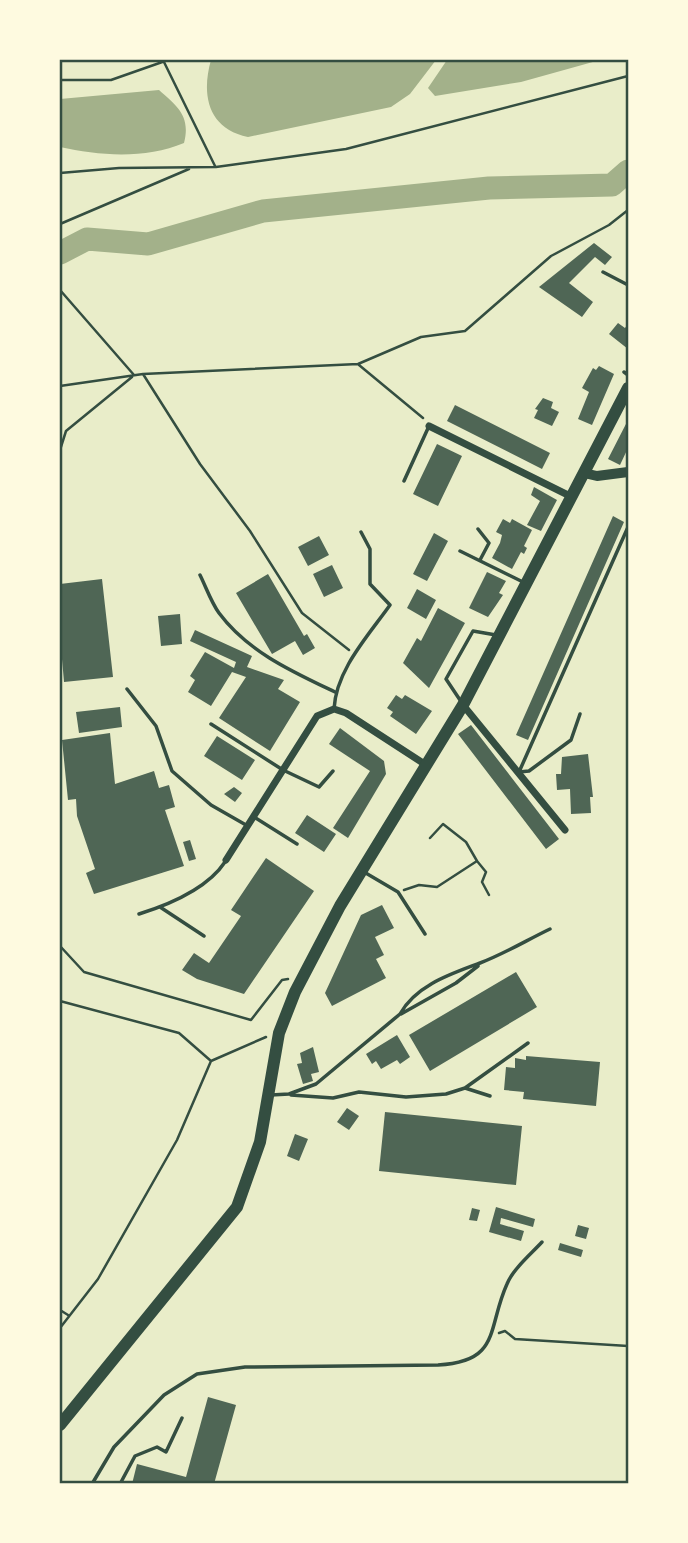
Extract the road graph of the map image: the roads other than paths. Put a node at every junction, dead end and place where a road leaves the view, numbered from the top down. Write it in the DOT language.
graph roads {
  1 [pos="603,272"];
  2 [pos="628,285"];
  3 [pos="624,372"];
  4 [pos="628,375"];
  5 [pos="628,388"];
  6 [pos="429,426"];
  7 [pos="628,472"];
  8 [pos="584,473"];
  9 [pos="404,481"];
  10 [pos="572,497"];
  11 [pos="628,527"];
  12 [pos="478,529"];
  13 [pos="361,531"];
  14 [pos="460,551"];
  15 [pos="480,560"];
  16 [pos="200,575"];
  17 [pos="528,585"];
  18 [pos="501,635"];
  19 [pos="127,690"];
  20 [pos="335,692"];
  21 [pos="463,705"];
  22 [pos="334,709"];
  23 [pos="580,713"];
  24 [pos="211,724"];
  25 [pos="426,765"];
  26 [pos="282,770"];
  27 [pos="333,771"];
  28 [pos="519,772"];
  29 [pos="252,815"];
  30 [pos="246,824"];
  31 [pos="565,830"];
  32 [pos="297,844"];
  33 [pos="226,860"];
  34 [pos="362,871"];
  35 [pos="160,907"];
  36 [pos="139,914"];
  37 [pos="550,929"];
  38 [pos="425,934"];
  39 [pos="204,936"];
  40 [pos="482,962"];
  41 [pos="400,1014"];
  42 [pos="528,1043"];
  43 [pos="466,1088"];
  44 [pos="289,1094"];
  45 [pos="269,1095"];
  46 [pos="491,1096"];
  47 [pos="542,1242"];
  48 [pos="182,1418"];
  49 [pos="60,1425"];
  50 [pos="92,1483"];
  51 [pos="120,1483"];
  1 -- 2 [label="lane"];
  3 -- 4 [label="lane"];
  5 -- 8 [label="highway"];
  6 -- 9 [label="lane"];
  6 -- 10 [label="street"];
  7 -- 8 [label="street"];
  8 -- 10 [label="highway"];
  10 -- 17 [label="highway"];
  11 -- 28 [label="lane"];
  12 -- 15 [label="lane"];
  13 -- 20 [label="lane"];
  14 -- 15 [label="lane"];
  15 -- 17 [label="lane"];
  16 -- 20 [label="lane"];
  17 -- 18 [label="highway"];
  18 -- 21 [label="highway"];
  18 -- 21 [label="lane"];
  19 -- 30 [label="lane"];
  20 -- 22 [label="lane"];
  21 -- 25 [label="highway"];
  21 -- 28 [label="street"];
  22 -- 25 [label="street"];
  22 -- 26 [label="street"];
  23 -- 28 [label="lane"];
  24 -- 26 [label="lane"];
  25 -- 34 [label="highway"];
  26 -- 27 [label="lane"];
  26 -- 29 [label="street"];
  28 -- 31 [label="street"];
  29 -- 30 [label="street"];
  29 -- 32 [label="lane"];
  30 -- 33 [label="street"];
  33 -- 35 [label="lane"];
  34 -- 38 [label="lane"];
  34 -- 45 [label="highway"];
  35 -- 36 [label="lane"];
  35 -- 39 [label="lane"];
  37 -- 40 [label="lane"];
  40 -- 41 [label="lane"];
  40 -- 41 [label="lane"];
  41 -- 44 [label="lane"];
  42 -- 43 [label="lane"];
  43 -- 44 [label="lane"];
  43 -- 46 [label="lane"];
  44 -- 45 [label="lane"];
  45 -- 49 [label="highway"];
  47 -- 50 [label="lane"];
  48 -- 51 [label="lane"];
}
